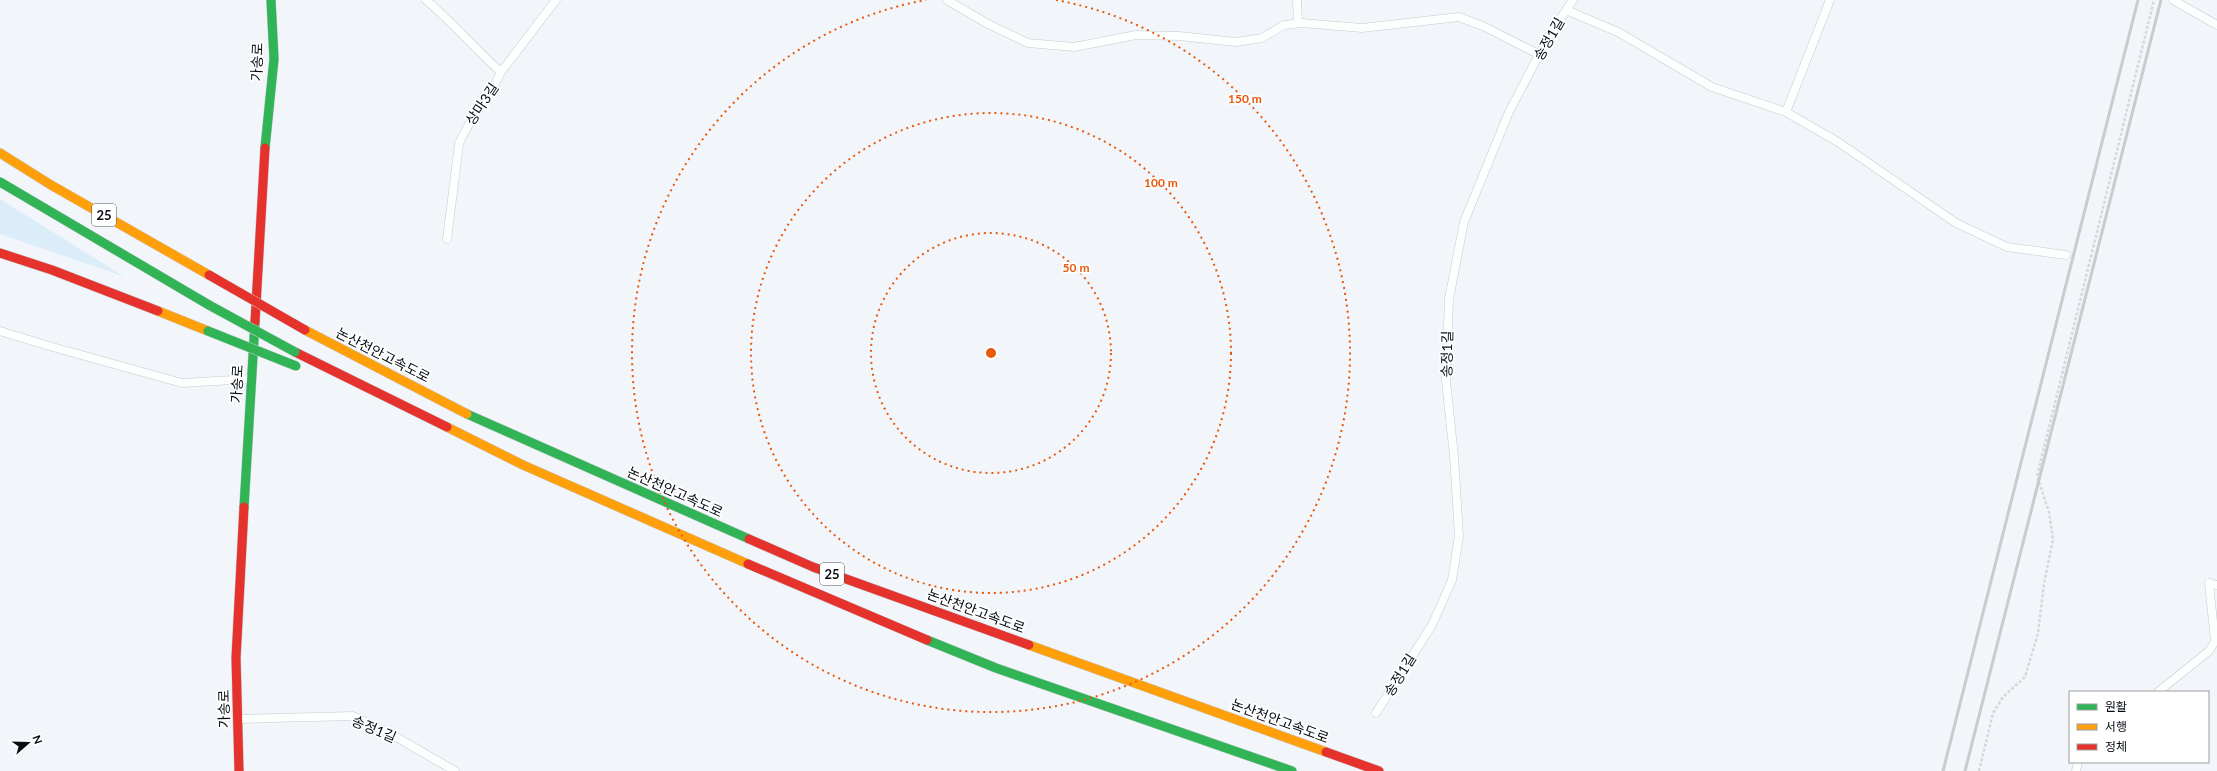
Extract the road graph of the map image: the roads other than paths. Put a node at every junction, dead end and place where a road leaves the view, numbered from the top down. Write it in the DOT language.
graph roads {
  1 [pos="270,0"];
  2 [pos="426,0"];
  3 [pos="556,0"];
  4 [pos="948,0"];
  5 [pos="1297,0"];
  6 [pos="1573,0"];
  7 [pos="1830,0"];
  8 [pos="2173,0"];
  9 [pos="1566,10"];
  10 [pos="1298,23"];
  11 [pos="2217,25"];
  12 [pos="1540,55"];
  13 [pos="501,72"];
  14 [pos="1786,112"];
  15 [pos="0,153"];
  16 [pos="0,182"];
  17 [pos="447,239"];
  18 [pos="0,253"];
  19 [pos="2066,255"];
  20 [pos="0,331"];
  21 [pos="251,379"];
  22 [pos="390,399"];
  23 [pos="2217,585"];
  24 [pos="2159,691"];
  25 [pos="1376,713"];
  26 [pos="238,719"];
  27 [pos="239,771"];
  28 [pos="454,771"];
  29 [pos="1292,771"];
  30 [pos="1379,771"];
  1 -- 21 [label="main road, 가송로"];
  2 -- 13 [label="lane, 상마3길"];
  3 -- 13 [label="lane"];
  4 -- 10 [label="lane"];
  5 -- 10 [label="lane"];
  6 -- 9 [label="lane, 송정1길"];
  7 -- 14 [label="lane"];
  8 -- 11 [label="lane"];
  9 -- 12 [label="lane, 송정1길"];
  9 -- 14 [label="lane"];
  10 -- 12 [label="lane"];
  12 -- 25 [label="lane, 송정1길"];
  13 -- 17 [label="lane, 상마3길"];
  14 -- 19 [label="lane"];
  15 -- 30 [label="main road, 논산천안고속도로 / 25, bridge"];
  16 -- 22 [label="main road, 25, bridge"];
  18 -- 22 [label="main road, bridge"];
  20 -- 21 [label="lane"];
  21 -- 26 [label="main road, 가송로"];
  22 -- 29 [label="main road, 25"];
  23 -- 24 [label="lane"];
  26 -- 27 [label="main road, 가송로"];
  26 -- 28 [label="lane, 송정1길"];
}
